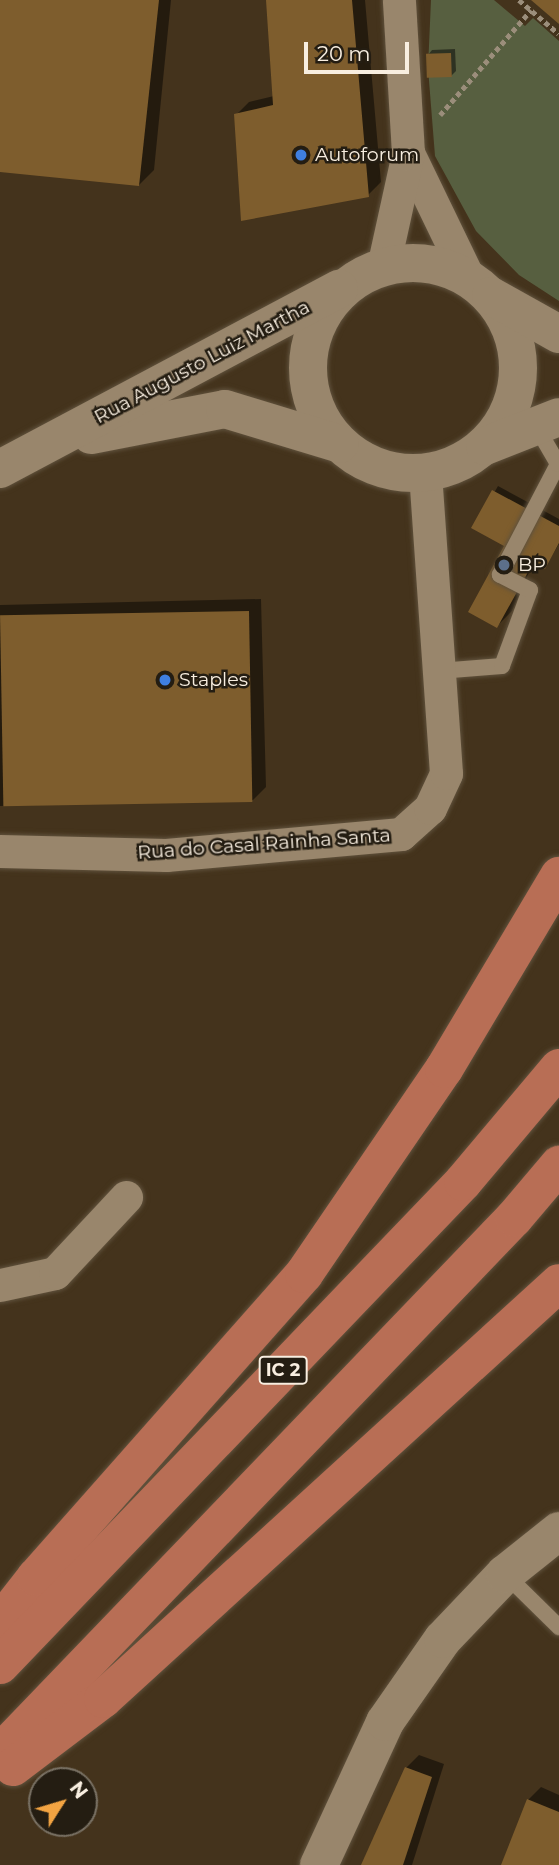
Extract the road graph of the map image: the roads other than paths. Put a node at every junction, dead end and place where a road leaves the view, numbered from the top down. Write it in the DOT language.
graph roads {
  1 [pos="399,0"];
  2 [pos="408,153"];
  3 [pos="367,275"];
  4 [pos="479,286"];
  5 [pos="559,334"];
  6 [pos="547,422"];
  7 [pos="54,442"];
  8 [pos="340,444"];
  9 [pos="485,446"];
  10 [pos="0,469"];
  11 [pos="425,473"];
  12 [pos="439,671"];
  13 [pos="0,851"];
  14 [pos="559,876"];
  15 [pos="559,1068"];
  16 [pos="559,1165"];
  17 [pos="125,1197"];
  18 [pos="559,1283"];
  19 [pos="0,1285"];
  20 [pos="559,1531"];
  21 [pos="505,1574"];
  22 [pos="0,1623"];
  23 [pos="559,1627"];
  24 [pos="0,1665"];
  25 [pos="0,1753"];
  26 [pos="0,1777"];
  27 [pos="319,1865"];
  1 -- 2 [label="street"];
  2 -- 3 [label="street"];
  2 -- 4 [label="street"];
  3 -- 4 [label="main road"];
  3 -- 7 [label="main road, Rua Augusto Luiz Martha"];
  3 -- 8 [label="main road"];
  4 -- 5 [label="main road"];
  4 -- 9 [label="main road"];
  6 -- 9 [label="main road"];
  6 -- 12 [label="lane"];
  7 -- 8 [label="main road, Rua Augusto Luiz Martha"];
  7 -- 10 [label="main road, Rua Augusto Luiz Martha"];
  8 -- 11 [label="main road"];
  9 -- 11 [label="main road"];
  11 -- 12 [label="street, Rua do Casal Rainha Santa"];
  12 -- 13 [label="street, Rua do Casal Rainha Santa"];
  14 -- 22 [label="highway"];
  15 -- 24 [label="highway, IC 2"];
  16 -- 25 [label="highway"];
  17 -- 19 [label="street"];
  18 -- 26 [label="highway"];
  20 -- 21 [label="main road"];
  21 -- 23 [label="lane"];
  21 -- 27 [label="main road"];
}
